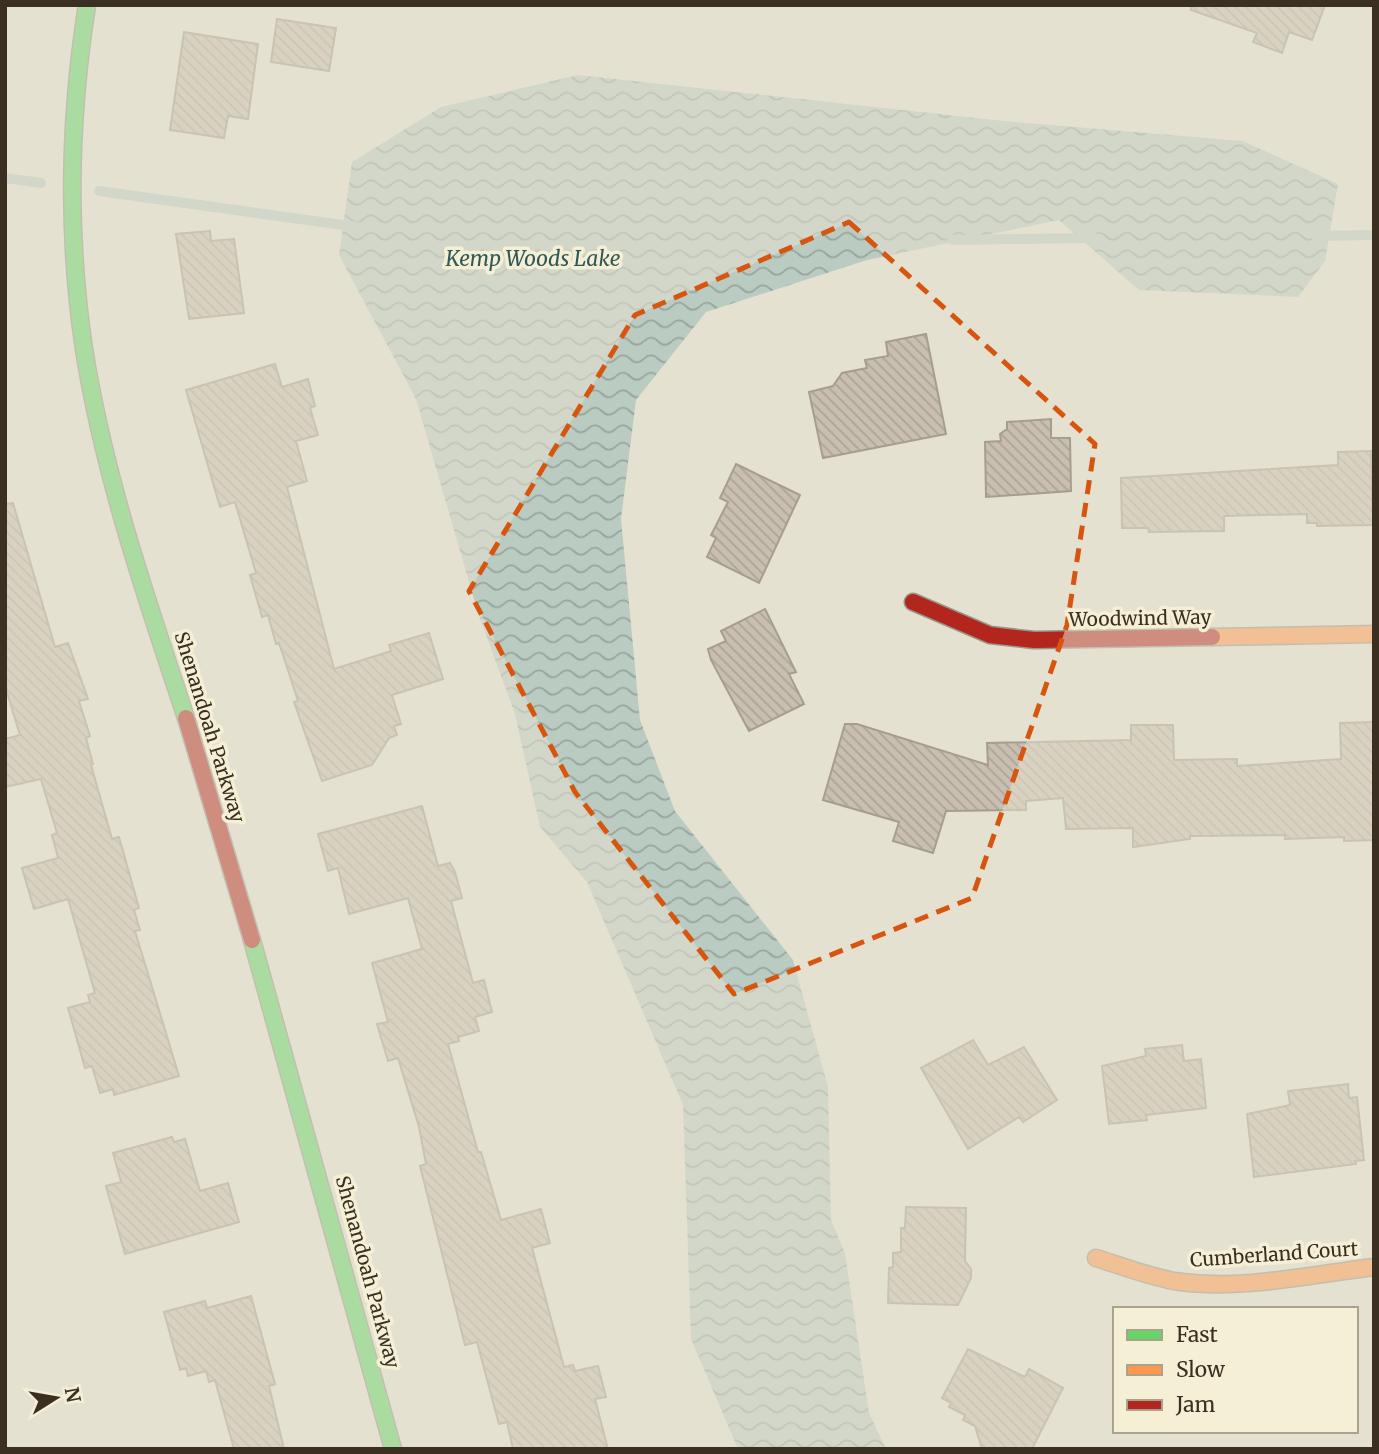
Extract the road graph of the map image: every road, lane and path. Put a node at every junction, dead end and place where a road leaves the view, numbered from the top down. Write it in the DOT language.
graph roads {
  1 [pos="87,5"];
  2 [pos="914,602"];
  3 [pos="1374,634"];
  4 [pos="1096,1258"];
  5 [pos="1374,1267"];
  6 [pos="393,1449"];
  1 -- 6 [label="street, Shenandoah Parkway"];
  2 -- 3 [label="street, Woodwind Way"];
  4 -- 5 [label="street, Cumberland Court"];
}
